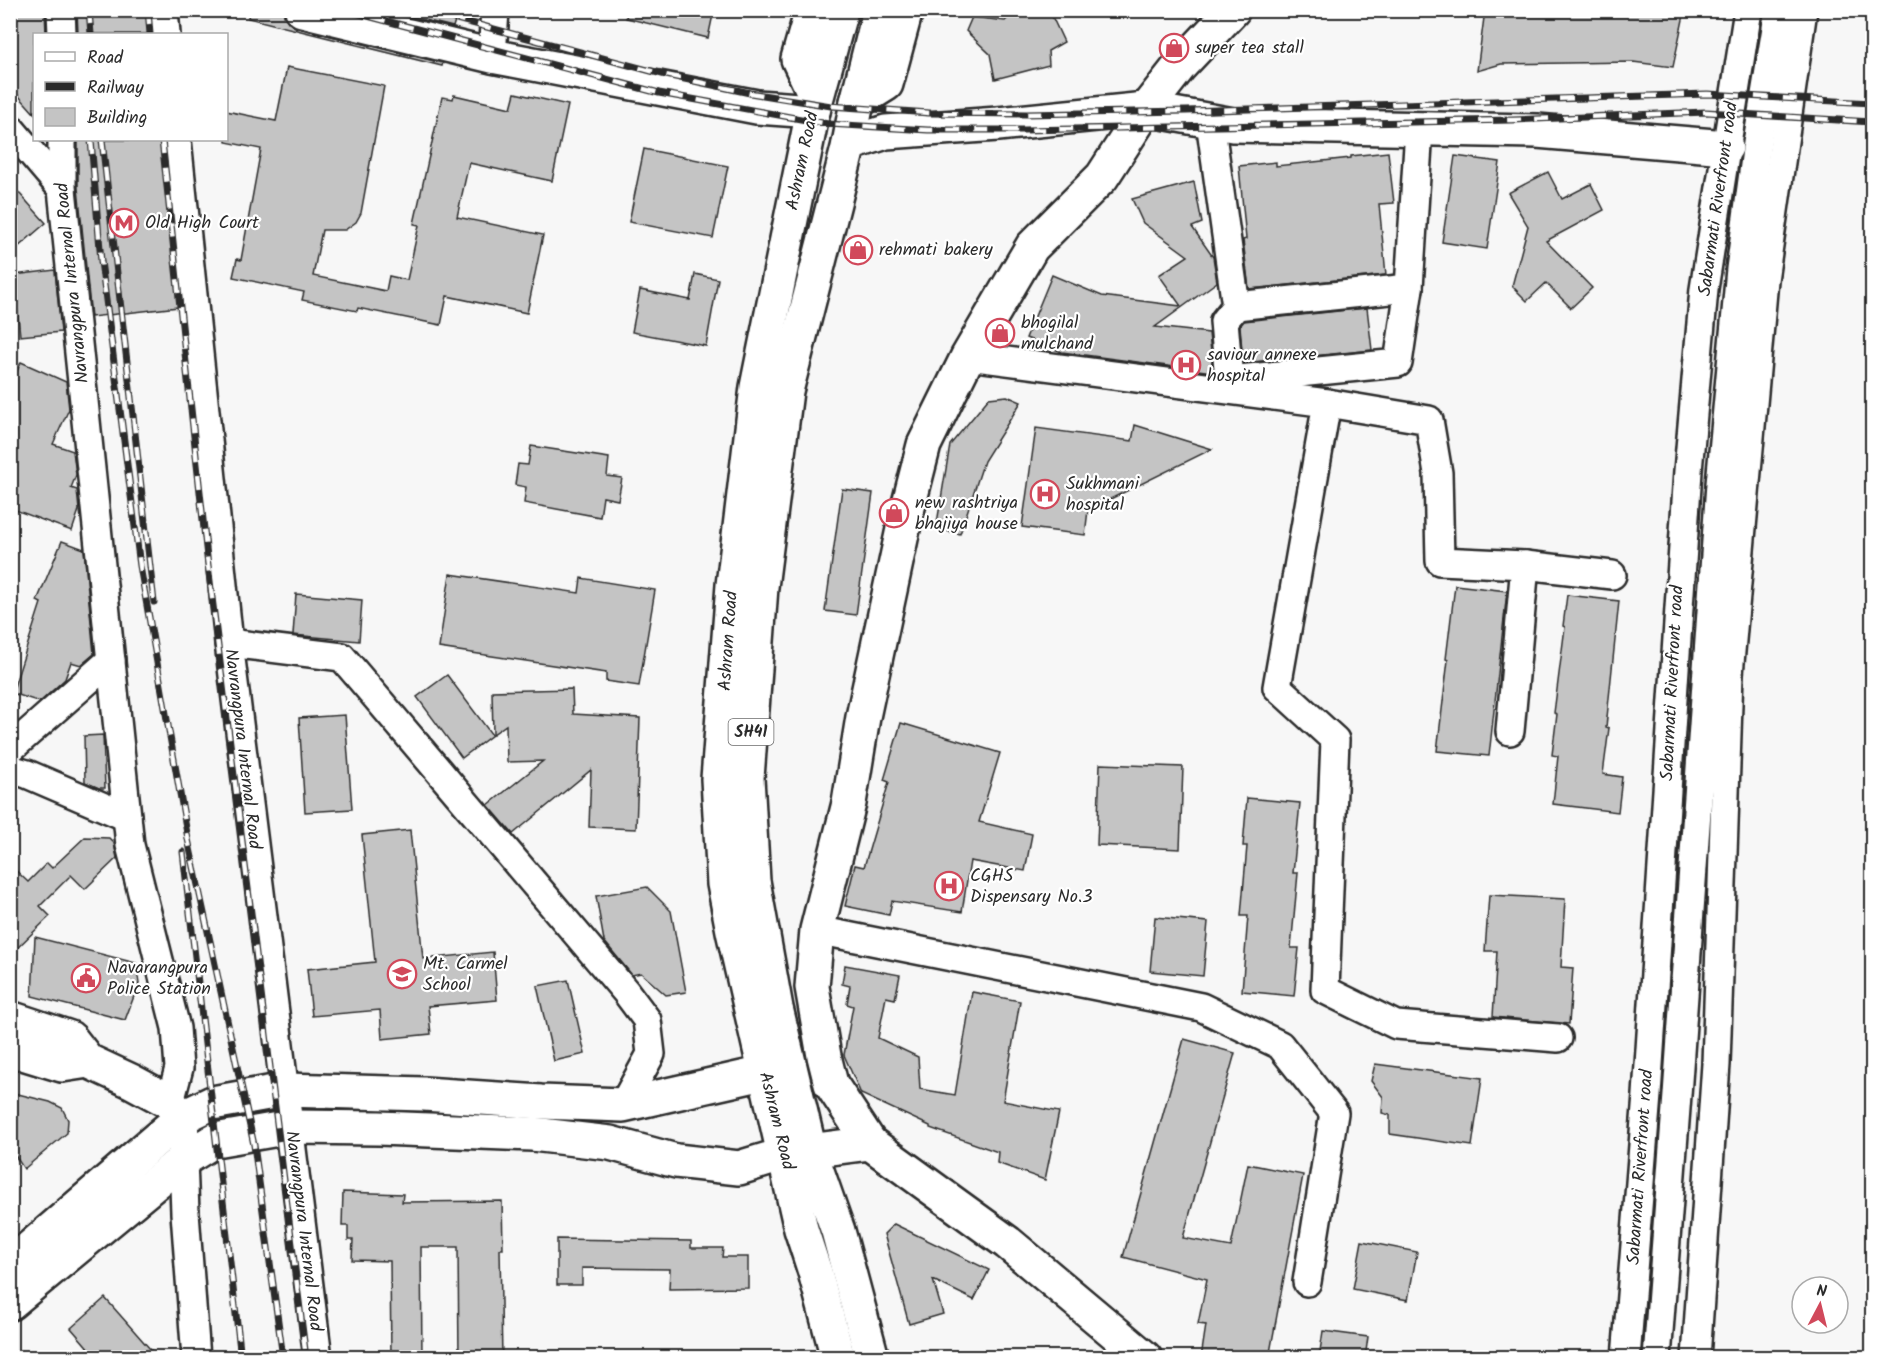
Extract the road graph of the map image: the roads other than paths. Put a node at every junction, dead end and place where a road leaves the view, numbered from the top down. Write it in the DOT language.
graph roads {
  1 [pos="61,10"];
  2 [pos="164,10"];
  3 [pos="302,10"];
  4 [pos="495,10"];
  5 [pos="812,10"];
  6 [pos="880,10"];
  7 [pos="906,10"];
  8 [pos="1748,10"];
  9 [pos="1779,10"];
  10 [pos="1803,10"];
  11 [pos="1229,11"];
  12 [pos="837,25"];
  13 [pos="62,33"];
  14 [pos="166,33"];
  15 [pos="492,56"];
  16 [pos="857,102"];
  17 [pos="815,104"];
  18 [pos="1146,109"];
  19 [pos="1210,121"];
  20 [pos="10,128"];
  21 [pos="1419,129"];
  22 [pos="62,141"];
  23 [pos="177,141"];
  24 [pos="849,144"];
  25 [pos="1726,147"];
  26 [pos="62,189"];
  27 [pos="1409,288"];
  28 [pos="1236,306"];
  29 [pos="968,356"];
  30 [pos="1327,403"];
  31 [pos="1525,565"];
  32 [pos="1612,575"];
  33 [pos="229,643"];
  34 [pos="111,660"];
  35 [pos="1510,730"];
  36 [pos="10,749"];
  37 [pos="10,769"];
  38 [pos="127,818"];
  39 [pos="817,930"];
  40 [pos="10,1018"];
  41 [pos="1558,1038"];
  42 [pos="10,1049"];
  43 [pos="824,1056"];
  44 [pos="88,1061"];
  45 [pos="777,1067"];
  46 [pos="285,1089"];
  47 [pos="623,1105"];
  48 [pos="175,1110"];
  49 [pos="290,1127"];
  50 [pos="870,1143"];
  51 [pos="797,1152"];
  52 [pos="183,1160"];
  53 [pos="10,1265"];
  54 [pos="1307,1282"];
  55 [pos="10,1303"];
  56 [pos="1662,1357"];
  57 [pos="196,1358"];
  58 [pos="318,1358"];
  59 [pos="838,1358"];
  60 [pos="872,1358"];
  61 [pos="1145,1358"];
  62 [pos="1626,1358"];
  63 [pos="1696,1358"];
  1 -- 13 [label="street"];
  2 -- 14 [label="street"];
  3 -- 15 [label="main road"];
  4 -- 15 [label="street"];
  5 -- 17 [label="main road"];
  6 -- 16 [label="main road, SH41"];
  7 -- 16 [label="main road"];
  8 -- 25 [label="street, Sabarmati Riverfront road"];
  9 -- 56 [label="street, Sabarmati Riverfront road"];
  10 -- 63 [label="street"];
  11 -- 18 [label="main road"];
  12 -- 17 [label="main road, Ashram Road"];
  15 -- 17 [label="main road"];
  16 -- 24 [label="main road, Ashram Road / SH41"];
  17 -- 45 [label="main road, Ashram Road"];
  18 -- 19 [label="main road"];
  18 -- 24 [label="main road"];
  18 -- 29 [label="main road"];
  19 -- 21 [label="main road"];
  19 -- 28 [label="street"];
  20 -- 26 [label="street"];
  21 -- 25 [label="main road"];
  21 -- 27 [label="street"];
  22 -- 26 [label="street, Navrangpura Internal Road"];
  23 -- 33 [label="street, Navrangpura Internal Road"];
  24 -- 45 [label="main road, Ashram Road / SH41"];
  25 -- 62 [label="street, Sabarmati Riverfront road"];
  26 -- 34 [label="street, Navrangpura Internal Road"];
  27 -- 28 [label="street"];
  27 -- 28 [label="street"];
  29 -- 30 [label="street"];
  29 -- 39 [label="main road"];
  30 -- 31 [label="street"];
  30 -- 41 [label="street"];
  31 -- 32 [label="street"];
  31 -- 35 [label="street"];
  33 -- 46 [label="street, Navrangpura Internal Road"];
  33 -- 47 [label="street"];
  34 -- 36 [label="street"];
  34 -- 38 [label="street, Navrangpura Internal Road"];
  37 -- 38 [label="street"];
  38 -- 48 [label="street, Navrangpura Internal Road"];
  39 -- 43 [label="main road"];
  39 -- 54 [label="street"];
  40 -- 44 [label="main road"];
  42 -- 44 [label="main road"];
  43 -- 45 [label="main road"];
  43 -- 50 [label="main road"];
  44 -- 48 [label="main road"];
  45 -- 47 [label="main road"];
  45 -- 51 [label="main road, Ashram Road"];
  46 -- 47 [label="main road"];
  46 -- 48 [label="main road"];
  46 -- 49 [label="street, Navrangpura Internal Road"];
  48 -- 52 [label="main road"];
  48 -- 53 [label="main road"];
  49 -- 51 [label="main road"];
  49 -- 52 [label="main road"];
  49 -- 58 [label="street, Navrangpura Internal Road"];
  50 -- 51 [label="main road"];
  50 -- 61 [label="main road"];
  51 -- 59 [label="main road, Ashram Road"];
  51 -- 60 [label="main road, Ashram Road"];
  52 -- 55 [label="main road"];
  52 -- 57 [label="street"];
}
